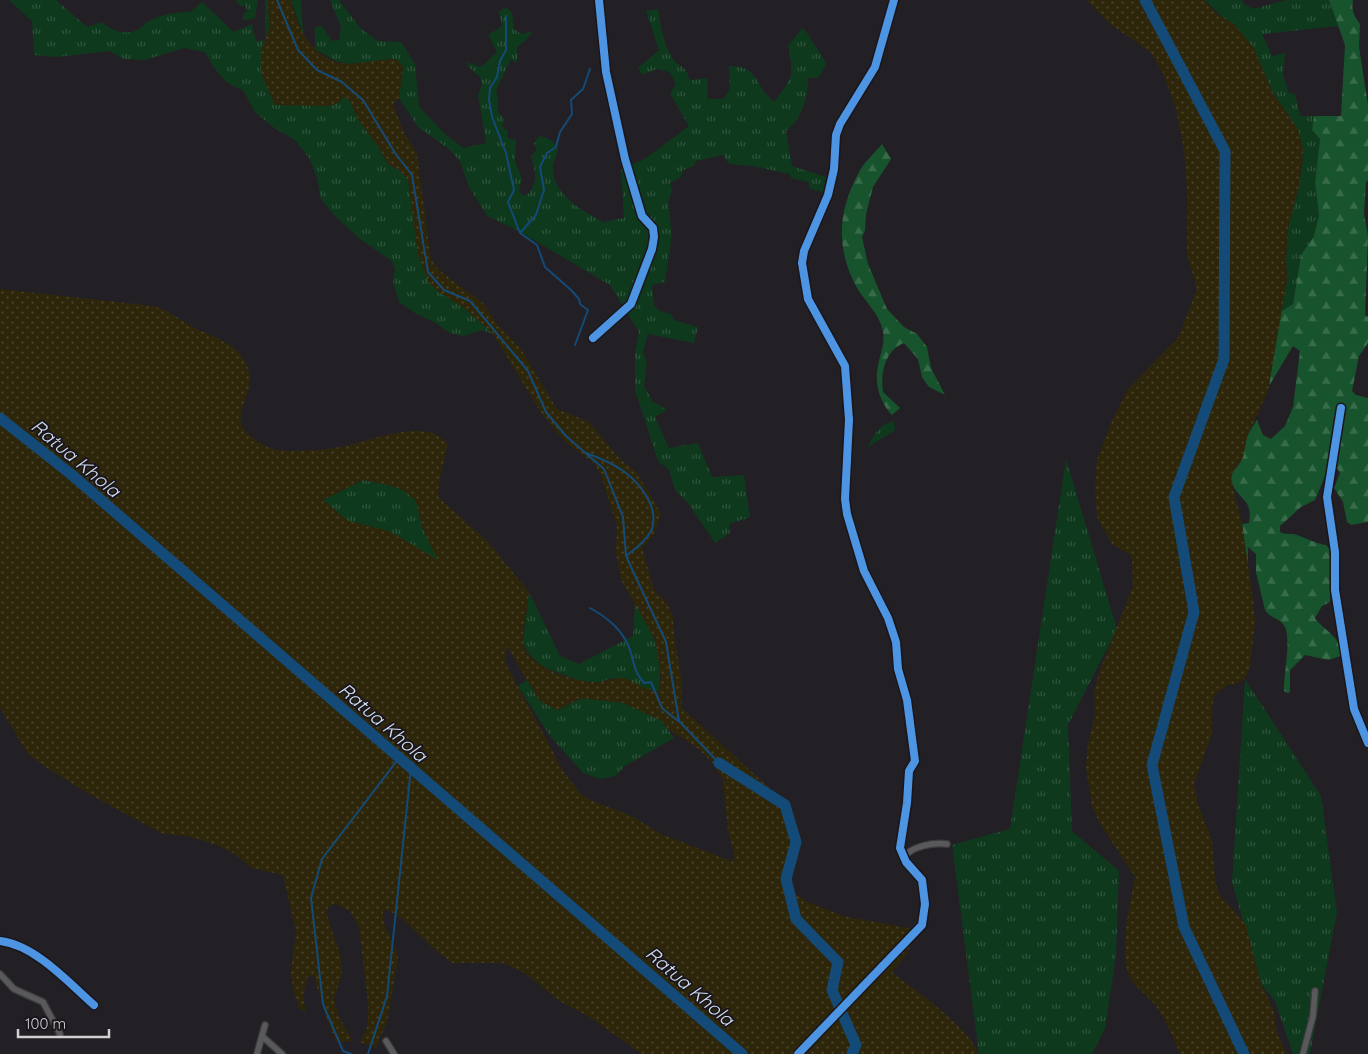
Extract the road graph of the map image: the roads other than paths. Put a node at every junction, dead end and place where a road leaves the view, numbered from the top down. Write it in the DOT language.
graph roads {
  1 [pos="598,0"];
  2 [pos="894,0"];
  3 [pos="593,338"];
  4 [pos="1341,408"];
  5 [pos="1368,743"];
  6 [pos="947,844"];
  7 [pos="904,858"];
  8 [pos="0,941"];
  9 [pos="0,974"];
  10 [pos="1314,990"];
  11 [pos="94,1005"];
  12 [pos="265,1025"];
  13 [pos="60,1034"];
  14 [pos="262,1037"];
  15 [pos="386,1041"];
  16 [pos="257,1054"];
  17 [pos="282,1054"];
  18 [pos="394,1054"];
  19 [pos="798,1054"];
  20 [pos="1303,1054"];
  1 -- 3 [label="street"];
  2 -- 7 [label="street"];
  4 -- 5 [label="street"];
  6 -- 7 [label="street"];
  7 -- 19 [label="street"];
  8 -- 11 [label="street"];
  9 -- 13 [label="street"];
  10 -- 20 [label="street"];
  12 -- 14 [label="street"];
  14 -- 16 [label="street"];
  14 -- 17 [label="street"];
  15 -- 18 [label="street"];
}
